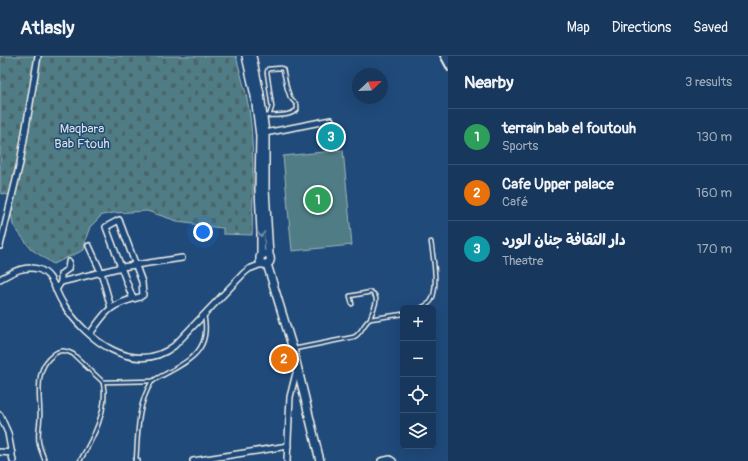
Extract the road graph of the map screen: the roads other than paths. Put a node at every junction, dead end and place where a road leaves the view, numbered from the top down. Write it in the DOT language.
graph roads {
  1 [pos="38,56"];
  2 [pos="249,58"];
  3 [pos="263,116"];
  4 [pos="331,120"];
  5 [pos="265,132"];
  6 [pos="0,218"];
  7 [pos="6,220"];
  8 [pos="1,236"];
  9 [pos="431,242"];
  10 [pos="0,246"];
  11 [pos="89,246"];
  12 [pos="182,258"];
  13 [pos="263,260"];
  14 [pos="69,262"];
  15 [pos="135,265"];
  16 [pos="122,267"];
  17 [pos="101,272"];
  18 [pos="0,279"];
  19 [pos="61,282"];
  20 [pos="56,290"];
  21 [pos="133,299"];
  22 [pos="352,304"];
  23 [pos="425,305"];
  24 [pos="110,308"];
  25 [pos="204,314"];
  26 [pos="400,315"];
  27 [pos="370,320"];
  28 [pos="90,334"];
  29 [pos="293,349"];
  30 [pos="298,367"];
  31 [pos="153,381"];
  32 [pos="103,382"];
  33 [pos="0,415"];
  34 [pos="288,446"];
  35 [pos="0,452"];
  36 [pos="12,453"];
  37 [pos="13,461"];
  38 [pos="44,461"];
  39 [pos="80,461"];
  40 [pos="136,461"];
  41 [pos="194,461"];
  42 [pos="287,461"];
  43 [pos="320,461"];
  44 [pos="381,461"];
  45 [pos="392,461"];
  1 -- 7 [label="street"];
  2 -- 3 [label="street"];
  3 -- 3 [label="lane"];
  3 -- 5 [label="street"];
  3 -- 13 [label="street, one-way"];
  4 -- 5 [label="street"];
  5 -- 13 [label="street"];
  6 -- 7 [label="street"];
  7 -- 8 [label="street"];
  8 -- 10 [label="street"];
  9 -- 23 [label="lane"];
  11 -- 17 [label="street"];
  12 -- 15 [label="street"];
  13 -- 25 [label="street"];
  13 -- 29 [label="street"];
  14 -- 19 [label="street"];
  15 -- 16 [label="street"];
  15 -- 16 [label="street"];
  15 -- 21 [label="street"];
  16 -- 17 [label="street"];
  16 -- 21 [label="street"];
  17 -- 19 [label="street"];
  17 -- 24 [label="street"];
  18 -- 20 [label="street"];
  19 -- 20 [label="street"];
  20 -- 28 [label="street"];
  21 -- 24 [label="street"];
  22 -- 27 [label="lane"];
  24 -- 28 [label="street"];
  25 -- 28 [label="street"];
  25 -- 31 [label="lane"];
  26 -- 27 [label="lane"];
  27 -- 29 [label="lane"];
  29 -- 30 [label="street"];
  30 -- 34 [label="street"];
  30 -- 43 [label="street"];
  31 -- 32 [label="lane"];
  31 -- 40 [label="lane"];
  32 -- 38 [label="lane"];
  32 -- 39 [label="lane"];
  33 -- 36 [label="street"];
  34 -- 41 [label="street"];
  34 -- 42 [label="street"];
  35 -- 36 [label="street"];
  36 -- 37 [label="street"];
  44 -- 45 [label="street"];
}
